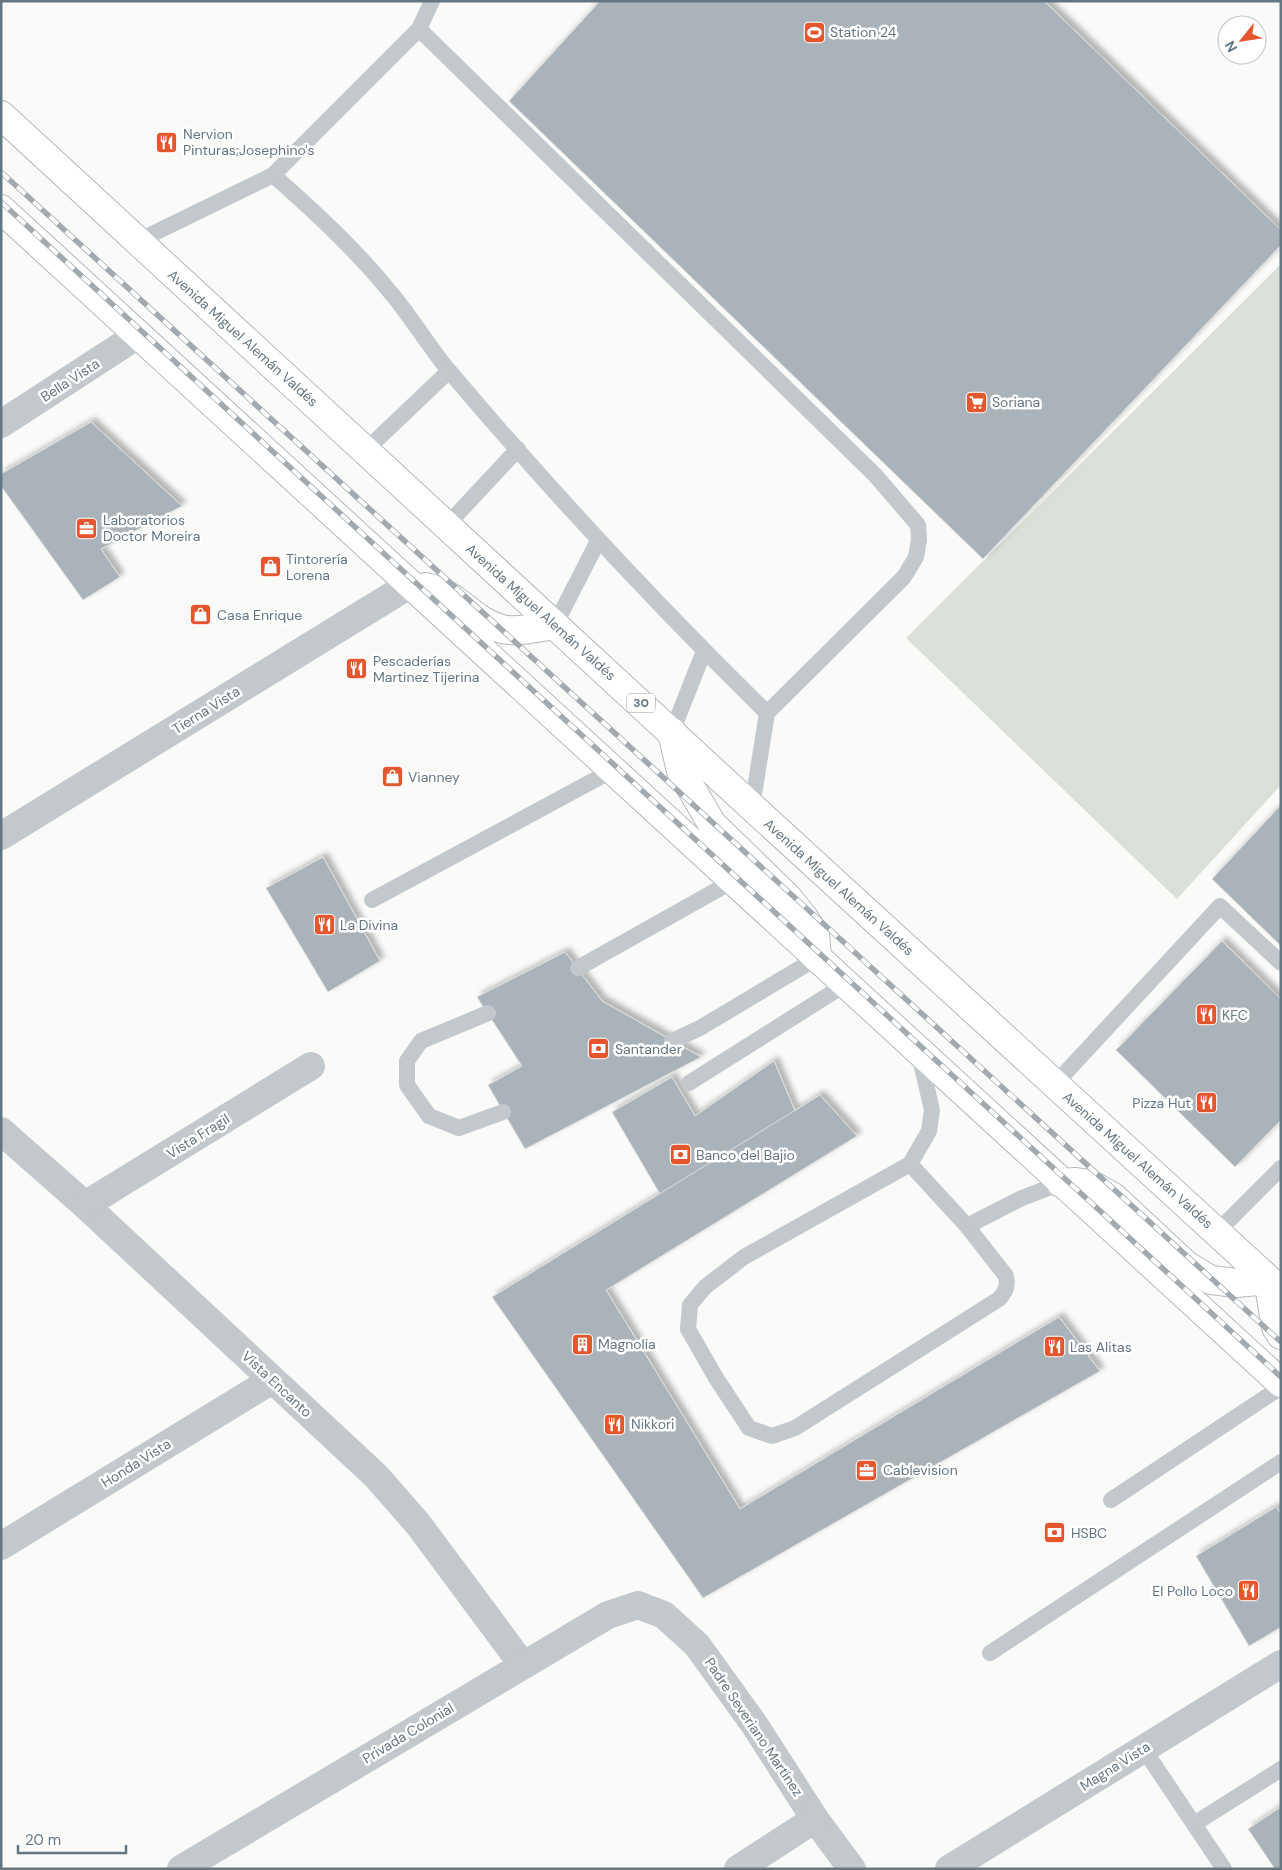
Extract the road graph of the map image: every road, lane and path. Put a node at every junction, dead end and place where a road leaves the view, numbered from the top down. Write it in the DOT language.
graph roads {
  1 [pos="432,1"];
  2 [pos="419,29"];
  3 [pos="1,115"];
  4 [pos="273,176"];
  5 [pos="1,209"];
  6 [pos="138,241"];
  7 [pos="138,335"];
  8 [pos="449,371"];
  9 [pos="1,424"];
  10 [pos="518,449"];
  11 [pos="366,450"];
  12 [pos="446,525"];
  13 [pos="598,541"];
  14 [pos="411,584"];
  15 [pos="556,625"];
  16 [pos="704,651"];
  17 [pos="767,713"];
  18 [pos="672,732"];
  19 [pos="613,770"];
  20 [pos="752,807"];
  21 [pos="1,836"];
  22 [pos="733,881"];
  23 [pos="372,900"];
  24 [pos="817,958"];
  25 [pos="1281,963"];
  26 [pos="578,968"];
  27 [pos="846,984"];
  28 [pos="488,1013"];
  29 [pos="672,1041"];
  30 [pos="917,1050"];
  31 [pos="311,1066"];
  32 [pos="689,1083"];
  33 [pos="1055,1084"];
  34 [pos="503,1112"];
  35 [pos="1,1131"];
  36 [pos="910,1164"];
  37 [pos="1281,1168"];
  38 [pos="1061,1182"];
  39 [pos="85,1205"];
  40 [pos="967,1226"];
  41 [pos="1217,1232"];
  42 [pos="1277,1280"];
  43 [pos="1281,1335"];
  44 [pos="272,1380"];
  45 [pos="1281,1383"];
  46 [pos="1281,1388"];
  47 [pos="1281,1462"];
  48 [pos="1111,1500"];
  49 [pos="1,1546"];
  50 [pos="638,1605"];
  51 [pos="990,1653"];
  52 [pos="522,1664"];
  53 [pos="1281,1664"];
  54 [pos="1143,1748"];
  55 [pos="1281,1769"];
  56 [pos="815,1819"];
  57 [pos="1194,1824"];
  58 [pos="961,1866"];
  59 [pos="181,1869"];
  60 [pos="738,1869"];
  61 [pos="852,1869"];
  62 [pos="1224,1869"];
  1 -- 2 [label="lane"];
  2 -- 4 [label="lane"];
  2 -- 17 [label="lane"];
  3 -- 6 [label="highway, Avenida Miguel Alemán Valdés / 30"];
  4 -- 6 [label="lane"];
  4 -- 8 [label="lane"];
  5 -- 7 [label="highway"];
  6 -- 11 [label="highway, Avenida Miguel Alemán Valdés / 30"];
  7 -- 9 [label="street, Bella Vista"];
  7 -- 14 [label="highway"];
  8 -- 10 [label="lane"];
  8 -- 11 [label="lane"];
  10 -- 12 [label="lane"];
  10 -- 13 [label="lane"];
  11 -- 12 [label="highway, Avenida Miguel Alemán Valdés / 30"];
  12 -- 15 [label="highway, Avenida Miguel Alemán Valdés / 30"];
  13 -- 15 [label="lane"];
  13 -- 16 [label="lane"];
  14 -- 15 [label="highway"];
  14 -- 19 [label="highway"];
  14 -- 21 [label="street, Tierna Vista"];
  15 -- 18 [label="highway, Avenida Miguel Alemán Valdés / 30"];
  16 -- 17 [label="lane"];
  16 -- 18 [label="lane"];
  17 -- 20 [label="lane"];
  18 -- 20 [label="highway, Avenida Miguel Alemán Valdés / 30"];
  18 -- 24 [label="highway"];
  19 -- 22 [label="highway"];
  19 -- 23 [label="lane"];
  20 -- 33 [label="highway, Avenida Miguel Alemán Valdés / 30"];
  22 -- 24 [label="highway"];
  22 -- 26 [label="lane"];
  24 -- 27 [label="highway"];
  24 -- 29 [label="lane"];
  25 -- 33 [label="lane"];
  27 -- 30 [label="highway"];
  27 -- 32 [label="lane"];
  28 -- 34 [label="lane"];
  30 -- 36 [label="lane"];
  30 -- 38 [label="highway"];
  31 -- 39 [label="street, Vista Fragil"];
  33 -- 41 [label="highway, Avenida Miguel Alemán Valdés / 30"];
  35 -- 39 [label="street, Vista Encanto"];
  36 -- 40 [label="lane"];
  36 -- 40 [label="lane"];
  37 -- 41 [label="lane"];
  38 -- 40 [label="lane"];
  38 -- 42 [label="highway"];
  38 -- 45 [label="highway"];
  39 -- 44 [label="street, Vista Encanto"];
  41 -- 42 [label="highway, Avenida Miguel Alemán Valdés / 30"];
  42 -- 43 [label="highway"];
  44 -- 49 [label="street, Honda Vista"];
  44 -- 52 [label="street, Vista Encanto"];
  46 -- 48 [label="lane"];
  47 -- 51 [label="lane"];
  50 -- 52 [label="street, Privada Colonial"];
  50 -- 56 [label="street, Padre Severiano Martínez"];
  52 -- 59 [label="street, Privada Colonial"];
  53 -- 54 [label="street, Magna Vista"];
  54 -- 57 [label="lane"];
  54 -- 58 [label="street, Magna Vista"];
  55 -- 57 [label="lane"];
  56 -- 60 [label="street"];
  56 -- 61 [label="street, Padre Severiano Martínez"];
  57 -- 62 [label="lane"];
}
